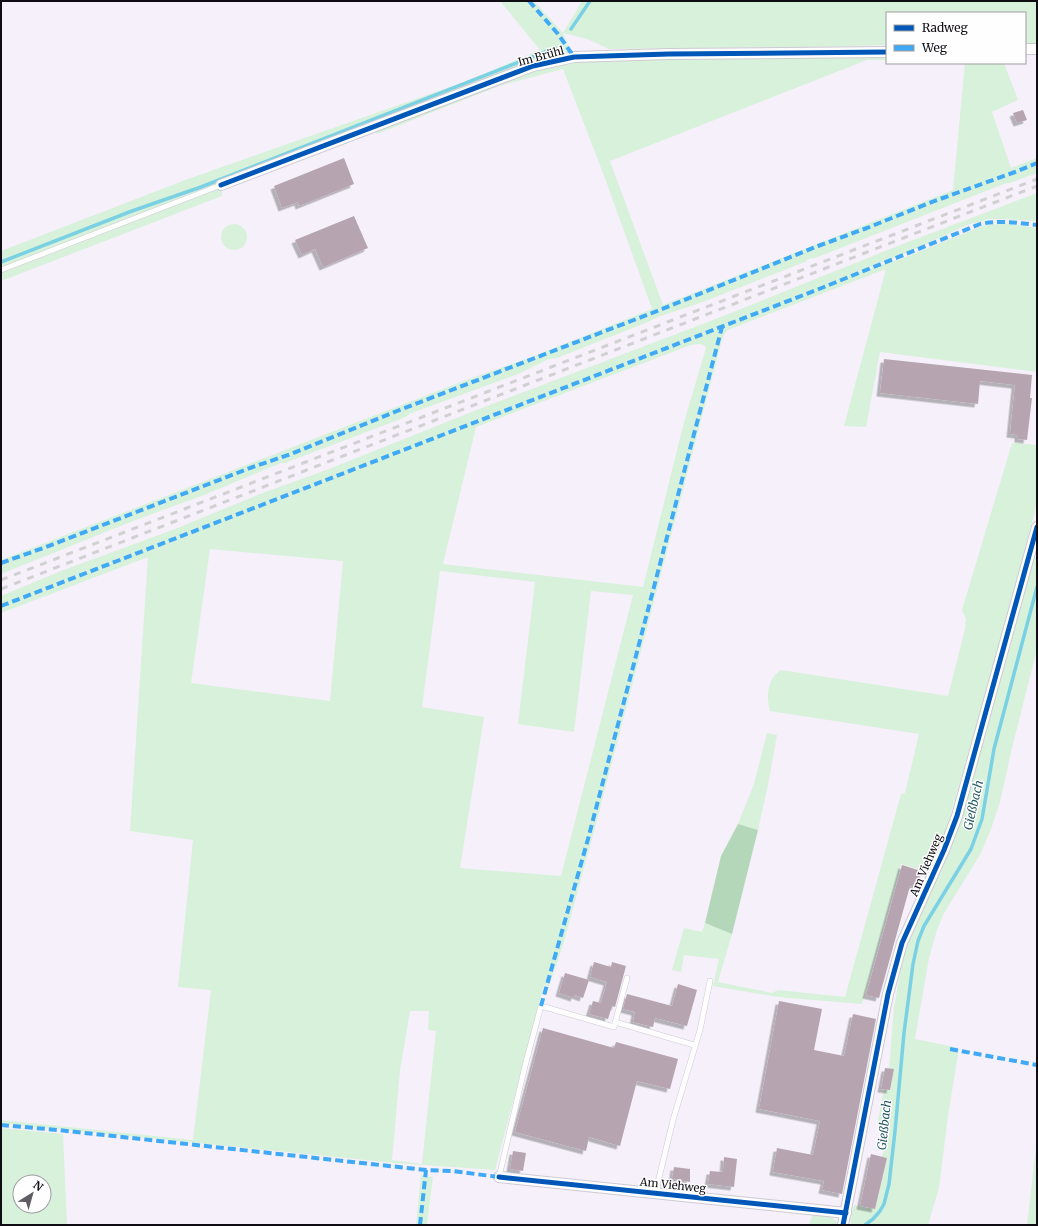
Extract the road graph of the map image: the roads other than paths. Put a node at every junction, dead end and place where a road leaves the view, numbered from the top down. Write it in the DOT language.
graph roads {
  1 [pos="1037,49"];
  2 [pos="1026,50"];
  3 [pos="886,52"];
  4 [pos="221,185"];
  5 [pos="1,270"];
  6 [pos="1037,527"];
  7 [pos="627,978"];
  8 [pos="710,981"];
  9 [pos="615,1022"];
  10 [pos="694,1045"];
  11 [pos="499,1177"];
  12 [pos="657,1194"];
  13 [pos="844,1220"];
  1 -- 2 [label="street"];
  3 -- 4 [label="street, Im Brühl"];
  4 -- 5 [label="lane"];
  6 -- 13 [label="street, Am Viehweg"];
  7 -- 9 [label="lane"];
  8 -- 10 [label="lane"];
  9 -- 10 [label="lane"];
  9 -- 11 [label="lane"];
  10 -- 12 [label="lane"];
  11 -- 12 [label="street, Am Viehweg"];
  12 -- 13 [label="street, Am Viehweg"];
}
